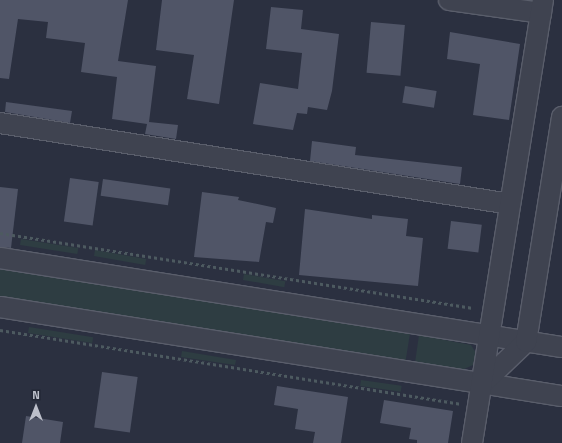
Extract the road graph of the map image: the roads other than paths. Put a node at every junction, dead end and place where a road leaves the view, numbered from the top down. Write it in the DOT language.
graph roads {
  1 [pos="449,0"];
  2 [pos="542,7"];
  3 [pos="562,117"];
  4 [pos="0,123"];
  5 [pos="510,204"];
  6 [pos="555,212"];
  7 [pos="0,258"];
  8 [pos="0,307"];
  9 [pos="489,336"];
  10 [pos="526,342"];
  11 [pos="562,347"];
  12 [pos="482,384"];
  13 [pos="562,396"];
  14 [pos="472,443"];
  1 -- 2 [label="street"];
  2 -- 5 [label="street"];
  3 -- 6 [label="street"];
  4 -- 5 [label="street"];
  5 -- 9 [label="street"];
  6 -- 10 [label="street"];
  7 -- 9 [label="street"];
  8 -- 12 [label="street"];
  9 -- 10 [label="street"];
  9 -- 12 [label="street"];
  10 -- 11 [label="street"];
  10 -- 12 [label="street"];
  12 -- 13 [label="street"];
  12 -- 14 [label="street"];
}
